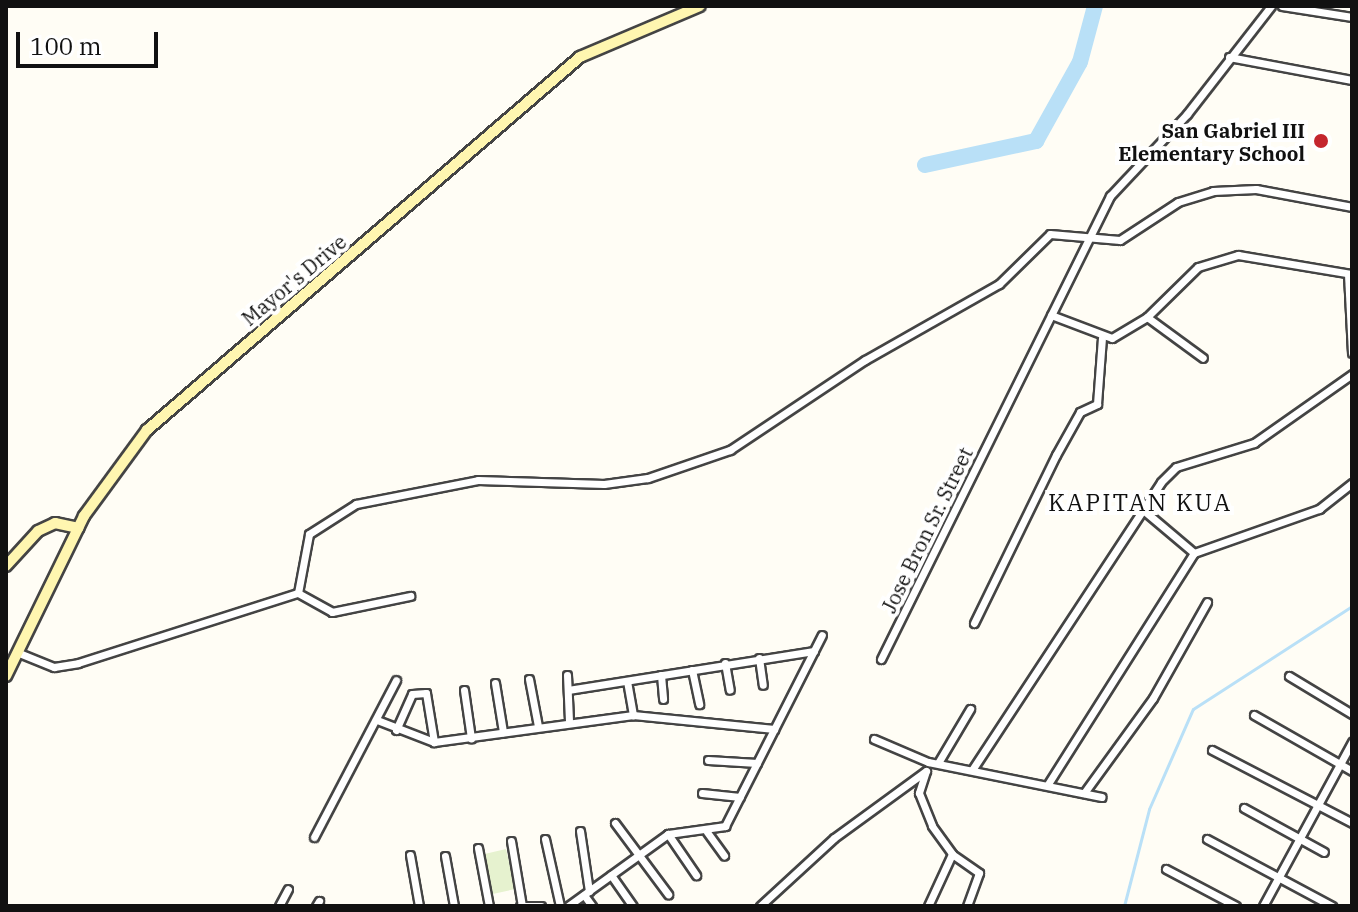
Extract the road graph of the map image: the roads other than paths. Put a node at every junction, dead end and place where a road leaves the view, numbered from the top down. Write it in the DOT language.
graph roads {
  1 [pos="700,6"];
  2 [pos="1271,6"];
  3 [pos="1282,6"];
  4 [pos="1314,8"];
  5 [pos="1352,17"];
  6 [pos="1229,57"];
  7 [pos="1352,80"];
  8 [pos="1352,207"];
  9 [pos="1085,242"];
  10 [pos="1350,274"];
  11 [pos="1051,315"];
  12 [pos="1147,317"];
  13 [pos="1102,338"];
  14 [pos="1352,353"];
  15 [pos="1203,358"];
  16 [pos="1352,374"];
  17 [pos="1352,483"];
  18 [pos="1142,509"];
  19 [pos="78,528"];
  20 [pos="1194,553"];
  21 [pos="6,566"];
  22 [pos="298,593"];
  23 [pos="410,596"];
  24 [pos="1207,602"];
  25 [pos="974,623"];
  26 [pos="822,635"];
  27 [pos="814,651"];
  28 [pos="19,653"];
  29 [pos="759,658"];
  30 [pos="881,659"];
  31 [pos="725,663"];
  32 [pos="692,670"];
  33 [pos="567,675"];
  34 [pos="661,675"];
  35 [pos="6,676"];
  36 [pos="1289,676"];
  37 [pos="529,679"];
  38 [pos="396,680"];
  39 [pos="627,681"];
  40 [pos="495,683"];
  41 [pos="763,685"];
  42 [pos="464,690"];
  43 [pos="568,690"];
  44 [pos="730,690"];
  45 [pos="663,699"];
  46 [pos="699,704"];
  47 [pos="970,709"];
  48 [pos="1352,714"];
  49 [pos="633,715"];
  50 [pos="1254,715"];
  51 [pos="377,720"];
  52 [pos="569,720"];
  53 [pos="538,726"];
  54 [pos="774,729"];
  55 [pos="396,730"];
  56 [pos="503,732"];
  57 [pos="471,738"];
  58 [pos="874,739"];
  59 [pos="434,742"];
  60 [pos="1352,742"];
  61 [pos="1212,750"];
  62 [pos="708,760"];
  63 [pos="928,762"];
  64 [pos="757,763"];
  65 [pos="938,763"];
  66 [pos="1338,763"];
  67 [pos="972,770"];
  68 [pos="926,771"];
  69 [pos="1352,771"];
  70 [pos="1048,784"];
  71 [pos="702,793"];
  72 [pos="1084,793"];
  73 [pos="740,797"];
  74 [pos="1102,797"];
  75 [pos="1317,804"];
  76 [pos="1244,808"];
  77 [pos="615,823"];
  78 [pos="1352,823"];
  79 [pos="580,831"];
  80 [pos="707,832"];
  81 [pos="668,834"];
  82 [pos="314,837"];
  83 [pos="1298,838"];
  84 [pos="545,839"];
  85 [pos="1207,839"];
  86 [pos="511,841"];
  87 [pos="478,848"];
  88 [pos="1324,852"];
  89 [pos="952,854"];
  90 [pos="410,855"];
  91 [pos="639,855"];
  92 [pos="724,855"];
  93 [pos="445,856"];
  94 [pos="1166,869"];
  95 [pos="611,875"];
  96 [pos="696,875"];
  97 [pos="1275,878"];
  98 [pos="288,889"];
  99 [pos="586,893"];
  100 [pos="668,894"];
  101 [pos="279,906"];
  102 [pos="419,906"];
  103 [pos="454,906"];
  104 [pos="489,906"];
  105 [pos="521,906"];
  106 [pos="541,906"];
  107 [pos="560,906"];
  108 [pos="568,906"];
  109 [pos="592,906"];
  110 [pos="633,906"];
  111 [pos="760,906"];
  112 [pos="928,906"];
  113 [pos="967,906"];
  114 [pos="1236,906"];
  115 [pos="1263,906"];
  116 [pos="1332,906"];
  1 -- 19 [label="street, Mayor's Drive"];
  2 -- 6 [label="street, Jose Bron Sr. Street"];
  3 -- 4 [label="street"];
  4 -- 5 [label="street"];
  6 -- 7 [label="street"];
  6 -- 9 [label="street, Jose Bron Sr. Street"];
  8 -- 9 [label="street"];
  9 -- 11 [label="street, Jose Bron Sr. Street"];
  9 -- 22 [label="street"];
  10 -- 12 [label="street"];
  10 -- 14 [label="street"];
  11 -- 13 [label="street"];
  11 -- 30 [label="street, Jose Bron Sr. Street"];
  12 -- 13 [label="street"];
  12 -- 15 [label="street"];
  13 -- 25 [label="street"];
  16 -- 18 [label="street"];
  17 -- 20 [label="street"];
  18 -- 20 [label="street"];
  18 -- 67 [label="street"];
  19 -- 21 [label="street"];
  19 -- 28 [label="street, Mayor's Drive"];
  20 -- 70 [label="street"];
  22 -- 23 [label="street"];
  22 -- 28 [label="street"];
  24 -- 72 [label="street"];
  26 -- 27 [label="street"];
  27 -- 29 [label="street"];
  27 -- 54 [label="street"];
  28 -- 35 [label="street, Mayor's Drive"];
  29 -- 31 [label="street"];
  29 -- 41 [label="street"];
  31 -- 32 [label="street"];
  31 -- 44 [label="street"];
  32 -- 34 [label="street"];
  32 -- 46 [label="street"];
  33 -- 43 [label="street"];
  34 -- 39 [label="street"];
  34 -- 45 [label="street"];
  36 -- 48 [label="street"];
  37 -- 53 [label="street"];
  38 -- 51 [label="street"];
  39 -- 43 [label="street"];
  39 -- 49 [label="street"];
  40 -- 56 [label="street"];
  42 -- 57 [label="street"];
  43 -- 52 [label="street"];
  47 -- 65 [label="street"];
  49 -- 52 [label="street"];
  49 -- 54 [label="street"];
  50 -- 66 [label="street"];
  51 -- 55 [label="street"];
  51 -- 82 [label="street"];
  52 -- 53 [label="street"];
  53 -- 56 [label="street"];
  54 -- 64 [label="street"];
  55 -- 59 [label="street"];
  55 -- 59 [label="street"];
  56 -- 57 [label="street"];
  57 -- 59 [label="street"];
  58 -- 63 [label="street"];
  60 -- 66 [label="street"];
  61 -- 75 [label="street"];
  62 -- 64 [label="street"];
  63 -- 65 [label="street"];
  63 -- 68 [label="street"];
  64 -- 73 [label="street"];
  65 -- 67 [label="street"];
  66 -- 69 [label="street"];
  66 -- 75 [label="street"];
  67 -- 70 [label="street"];
  68 -- 89 [label="street"];
  68 -- 111 [label="street"];
  70 -- 72 [label="street"];
  71 -- 73 [label="street"];
  72 -- 74 [label="street"];
  73 -- 80 [label="street"];
  75 -- 78 [label="street"];
  75 -- 83 [label="street"];
  76 -- 83 [label="street"];
  77 -- 91 [label="street"];
  79 -- 99 [label="street"];
  80 -- 81 [label="street"];
  80 -- 92 [label="street"];
  81 -- 91 [label="street"];
  81 -- 96 [label="street"];
  83 -- 88 [label="street"];
  83 -- 97 [label="street"];
  84 -- 107 [label="street"];
  85 -- 97 [label="street"];
  86 -- 105 [label="street"];
  87 -- 104 [label="street"];
  89 -- 112 [label="street"];
  89 -- 113 [label="street"];
  90 -- 102 [label="street"];
  91 -- 95 [label="street"];
  91 -- 100 [label="street"];
  93 -- 103 [label="street"];
  94 -- 114 [label="street"];
  95 -- 99 [label="street"];
  95 -- 110 [label="street"];
  97 -- 115 [label="street"];
  97 -- 116 [label="street"];
  98 -- 101 [label="street"];
  99 -- 108 [label="street"];
  99 -- 109 [label="street"];
  105 -- 106 [label="street"];
}
